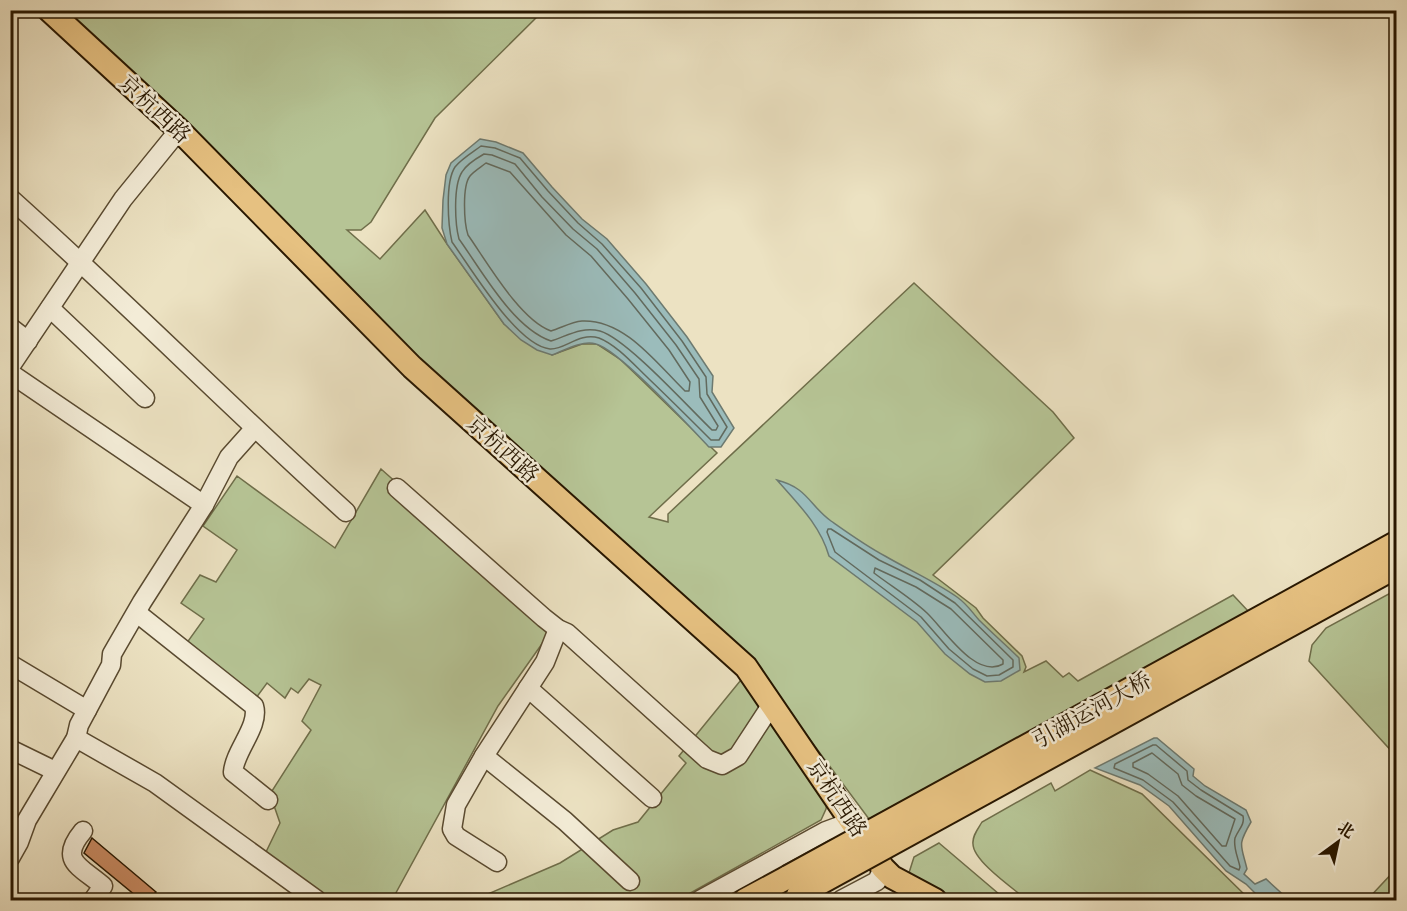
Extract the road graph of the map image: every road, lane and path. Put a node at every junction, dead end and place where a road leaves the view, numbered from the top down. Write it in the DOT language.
graph roads {
  1 [pos="49,10"];
  2 [pos="179,130"];
  3 [pos="10,198"];
  4 [pos="82,262"];
  5 [pos="50,308"];
  6 [pos="10,327"];
  7 [pos="28,341"];
  8 [pos="10,367"];
  9 [pos="10,373"];
  10 [pos="146,398"];
  11 [pos="254,429"];
  12 [pos="397,488"];
  13 [pos="204,505"];
  14 [pos="346,512"];
  15 [pos="1396,543"];
  16 [pos="1396,567"];
  17 [pos="137,613"];
  18 [pos="558,629"];
  19 [pos="10,664"];
  20 [pos="528,688"];
  21 [pos="772,704"];
  22 [pos="87,710"];
  23 [pos="76,738"];
  24 [pos="10,749"];
  25 [pos="484,756"];
  26 [pos="53,770"];
  27 [pos="652,798"];
  28 [pos="268,800"];
  29 [pos="853,822"];
  30 [pos="82,831"];
  31 [pos="10,858"];
  32 [pos="497,862"];
  33 [pos="883,868"];
  34 [pos="630,881"];
  35 [pos="791,891"];
  36 [pos="93,900"];
  37 [pos="317,900"];
  38 [pos="700,900"];
  39 [pos="745,900"];
  40 [pos="841,900"];
  41 [pos="935,900"];
  1 -- 2 [label="main road, 京杭西路"];
  2 -- 4 [label="street"];
  2 -- 21 [label="main road, 京杭西路"];
  3 -- 4 [label="street"];
  4 -- 5 [label="street"];
  4 -- 11 [label="street"];
  5 -- 7 [label="street"];
  5 -- 10 [label="street"];
  6 -- 7 [label="street"];
  7 -- 8 [label="street"];
  9 -- 13 [label="street"];
  11 -- 13 [label="street"];
  11 -- 14 [label="street"];
  12 -- 18 [label="street"];
  13 -- 17 [label="street"];
  15 -- 35 [label="main road, 引湖运河大桥, bridge"];
  16 -- 35 [label="main road, 引湖运河大桥, bridge"];
  17 -- 22 [label="street"];
  17 -- 28 [label="street"];
  18 -- 20 [label="street"];
  18 -- 21 [label="street"];
  19 -- 22 [label="street"];
  20 -- 25 [label="street"];
  20 -- 27 [label="street"];
  21 -- 29 [label="main road, 京杭西路"];
  22 -- 23 [label="street"];
  23 -- 31 [label="street"];
  23 -- 37 [label="street"];
  24 -- 26 [label="street"];
  25 -- 32 [label="street"];
  25 -- 34 [label="street"];
  29 -- 33 [label="main road, 京杭西路"];
  29 -- 38 [label="street"];
  30 -- 36 [label="street"];
  33 -- 40 [label="street"];
  33 -- 41 [label="main road, 京杭西路"];
  35 -- 39 [label="main road"];
}
